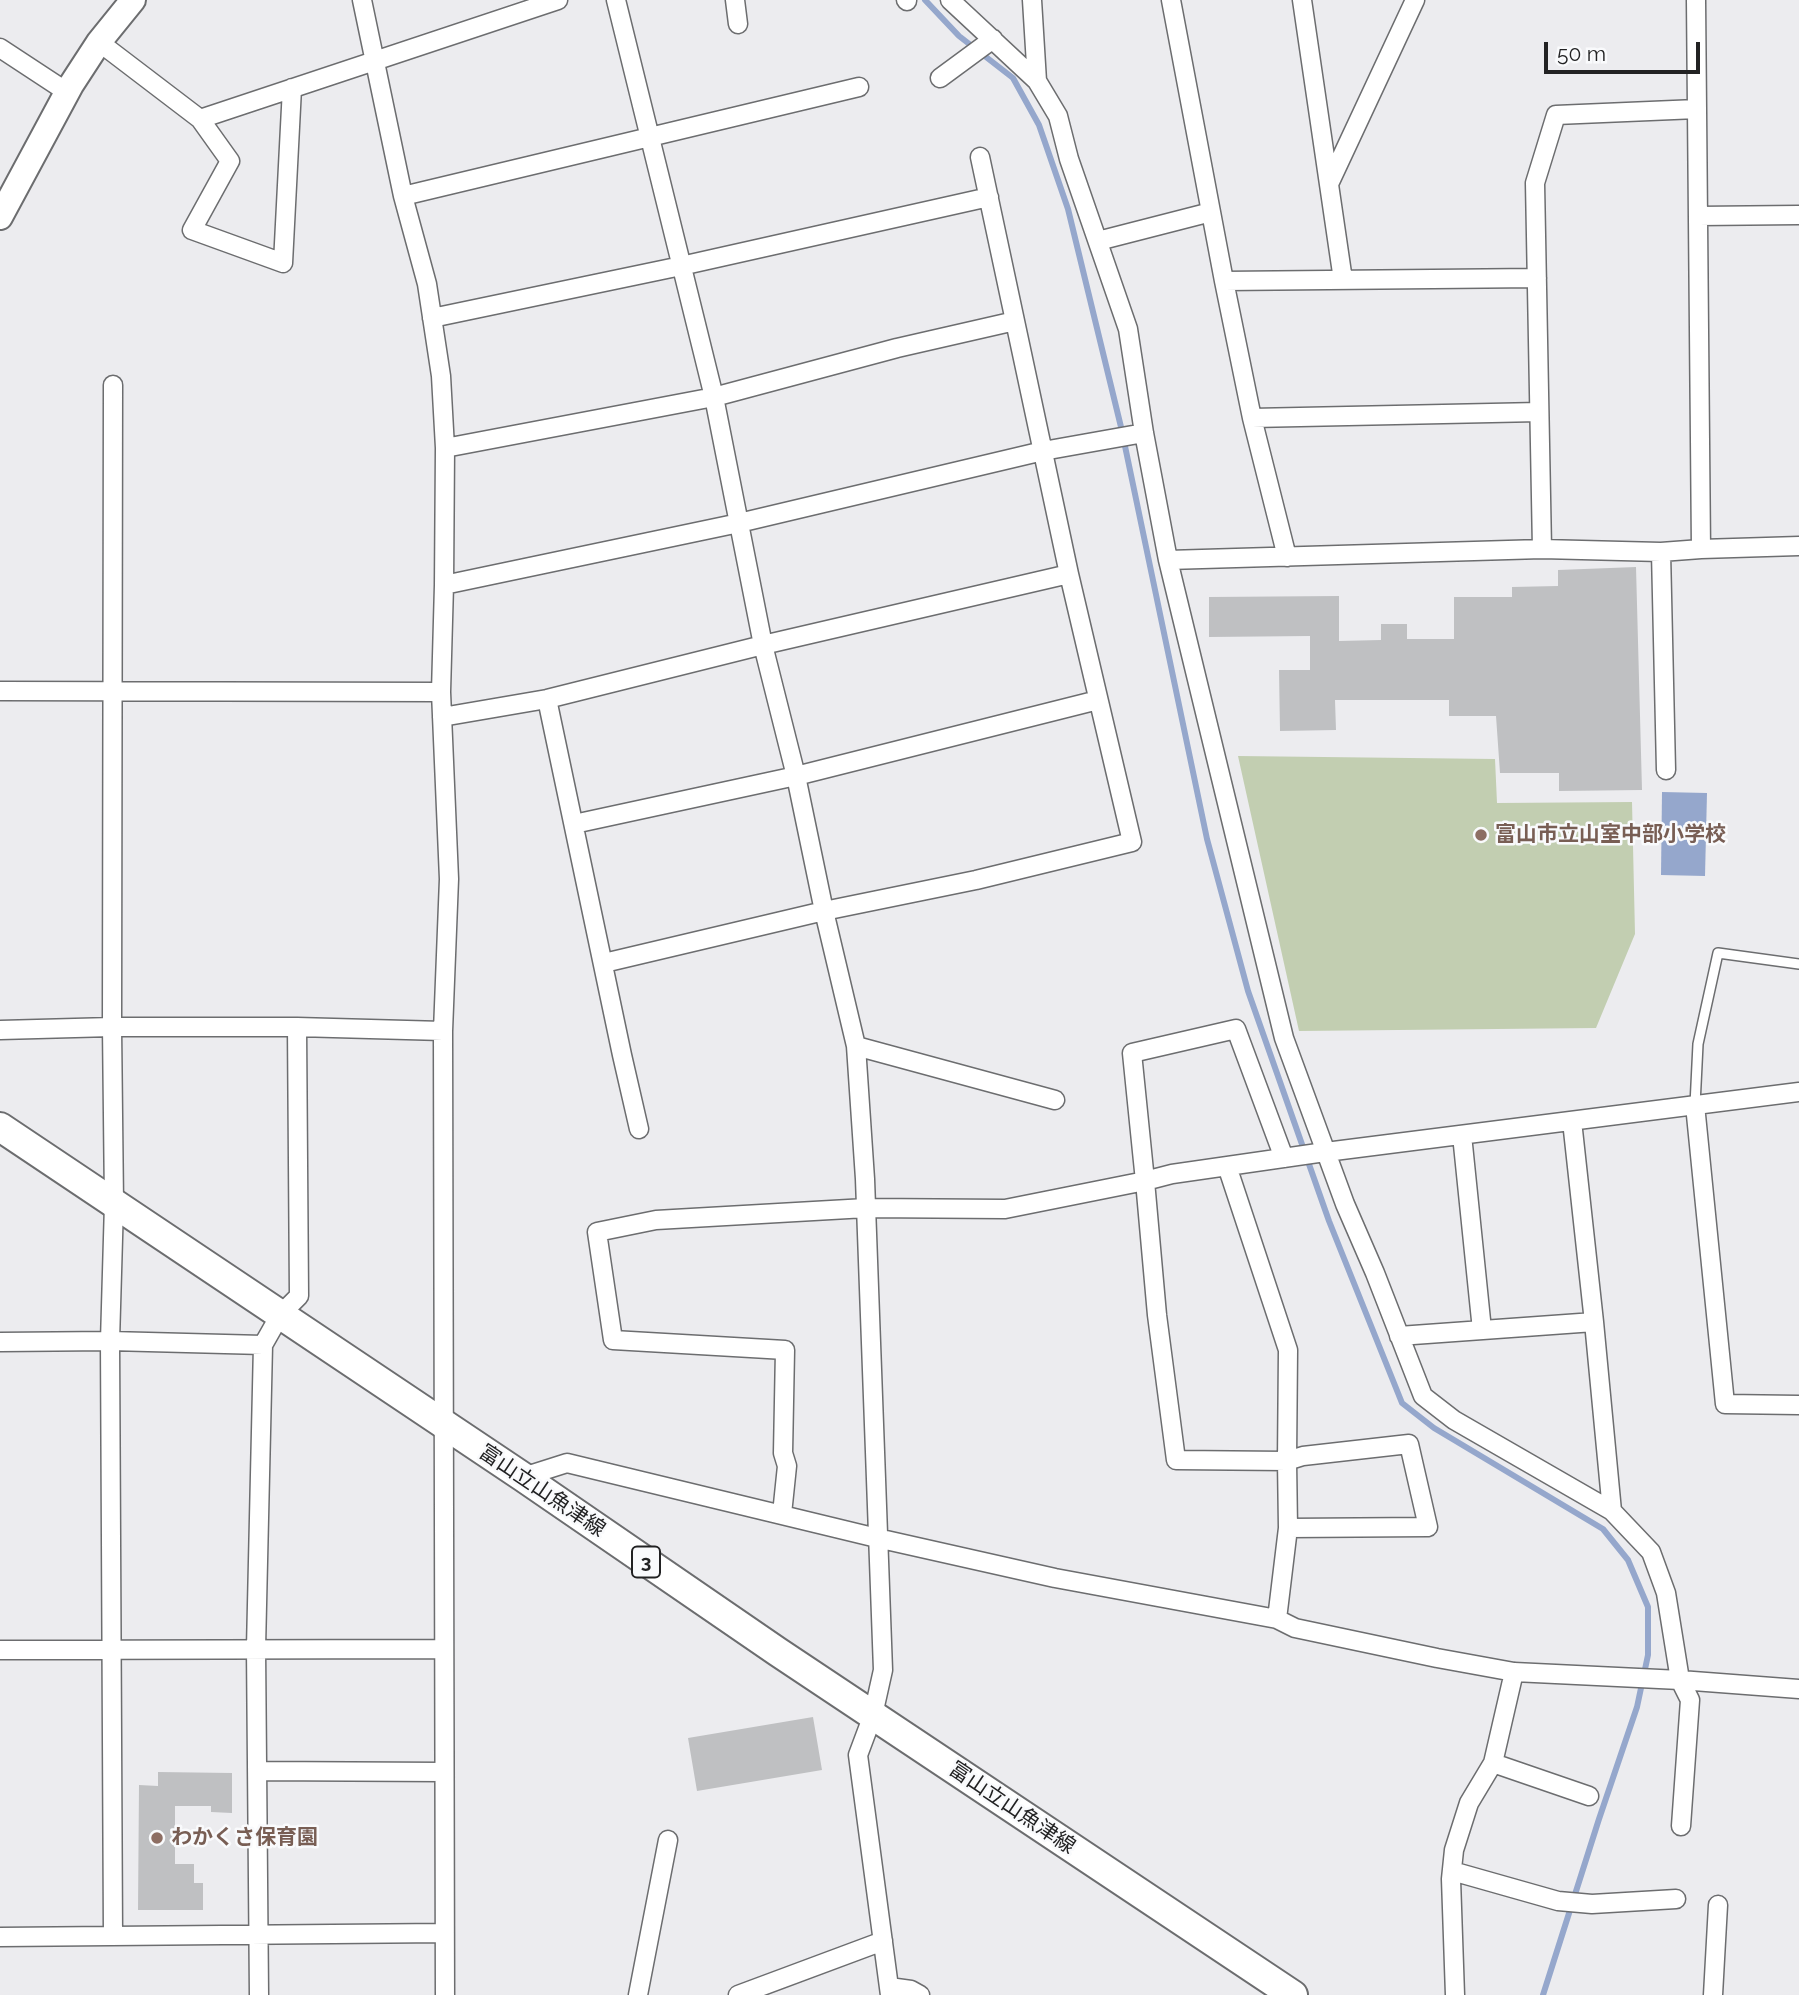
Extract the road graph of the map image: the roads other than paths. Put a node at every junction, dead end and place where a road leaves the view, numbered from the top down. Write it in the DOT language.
graph roads {
  1 [pos="134,0"];
  2 [pos="362,0"];
  3 [pos="558,0"];
  4 [pos="616,0"];
  5 [pos="735,0"];
  6 [pos="950,0"];
  7 [pos="1032,0"];
  8 [pos="1171,0"];
  9 [pos="1303,0"];
  10 [pos="1415,0"];
  11 [pos="1696,0"];
  12 [pos="738,24"];
  13 [pos="991,41"];
  14 [pos="99,42"];
  15 [pos="0,48"];
  16 [pos="375,60"];
  17 [pos="940,78"];
  18 [pos="1037,80"];
  19 [pos="859,87"];
  20 [pos="292,88"];
  21 [pos="67,92"];
  22 [pos="1697,109"];
  23 [pos="200,119"];
  24 [pos="649,138"];
  25 [pos="980,157"];
  26 [pos="1329,184"];
  27 [pos="404,196"];
  28 [pos="989,197"];
  29 [pos="1211,212"];
  30 [pos="1698,215"];
  31 [pos="1799,215"];
  32 [pos="0,217"];
  33 [pos="1098,241"];
  34 [pos="681,266"];
  35 [pos="1536,278"];
  36 [pos="1343,280"];
  37 [pos="1224,282"];
  38 [pos="432,318"];
  39 [pos="1015,321"];
  40 [pos="113,385"];
  41 [pos="713,397"];
  42 [pos="1539,412"];
  43 [pos="1252,418"];
  44 [pos="1140,434"];
  45 [pos="445,448"];
  46 [pos="1043,451"];
  47 [pos="738,523"];
  48 [pos="1799,546"];
  49 [pos="1542,549"];
  50 [pos="1700,549"];
  51 [pos="1661,552"];
  52 [pos="1287,557"];
  53 [pos="1168,560"];
  54 [pos="1069,574"];
  55 [pos="444,585"];
  56 [pos="763,645"];
  57 [pos="0,691"];
  58 [pos="113,692"];
  59 [pos="441,692"];
  60 [pos="547,699"];
  61 [pos="1098,700"];
  62 [pos="442,717"];
  63 [pos="1666,770"];
  64 [pos="796,776"];
  65 [pos="574,824"];
  66 [pos="824,911"];
  67 [pos="604,963"];
  68 [pos="1799,964"];
  69 [pos="112,1027"];
  70 [pos="297,1027"];
  71 [pos="0,1030"];
  72 [pos="443,1031"];
  73 [pos="856,1045"];
  74 [pos="1799,1092"];
  75 [pos="1055,1100"];
  76 [pos="1695,1105"];
  77 [pos="1573,1121"];
  78 [pos="0,1127"];
  79 [pos="639,1129"];
  80 [pos="1462,1135"];
  81 [pos="1322,1152"];
  82 [pos="1287,1157"];
  83 [pos="1227,1166"];
  84 [pos="1145,1181"];
  85 [pos="114,1204"];
  86 [pos="866,1208"];
  87 [pos="280,1315"];
  88 [pos="1594,1322"];
  89 [pos="1482,1330"];
  90 [pos="1399,1336"];
  91 [pos="110,1341"];
  92 [pos="0,1342"];
  93 [pos="263,1345"];
  94 [pos="1799,1405"];
  95 [pos="443,1425"];
  96 [pos="1287,1461"];
  97 [pos="523,1478"];
  98 [pos="1612,1511"];
  99 [pos="782,1514"];
  100 [pos="1287,1528"];
  101 [pos="877,1538"];
  102 [pos="1277,1619"];
  103 [pos="256,1648"];
  104 [pos="111,1649"];
  105 [pos="443,1649"];
  106 [pos="0,1650"];
  107 [pos="1514,1672"];
  108 [pos="1680,1679"];
  109 [pos="1799,1689"];
  110 [pos="873,1715"];
  111 [pos="1493,1763"];
  112 [pos="257,1771"];
  113 [pos="444,1772"];
  114 [pos="1589,1796"];
  115 [pos="1681,1826"];
  116 [pos="668,1840"];
  117 [pos="1452,1871"];
  118 [pos="1676,1899"];
  119 [pos="1718,1905"];
  120 [pos="444,1933"];
  121 [pos="113,1935"];
  122 [pos="259,1935"];
  123 [pos="0,1937"];
  124 [pos="883,1941"];
  125 [pos="889,1991"];
  126 [pos="259,1995"];
  127 [pos="445,1995"];
  128 [pos="638,1995"];
  129 [pos="738,1995"];
  130 [pos="920,1995"];
  131 [pos="1293,1995"];
  132 [pos="1455,1995"];
  133 [pos="1713,1995"];
  1 -- 14 [label="street"];
  2 -- 16 [label="street"];
  3 -- 16 [label="street"];
  4 -- 24 [label="street"];
  5 -- 12 [label="street"];
  6 -- 13 [label="street"];
  7 -- 18 [label="street"];
  8 -- 29 [label="street"];
  9 -- 26 [label="street"];
  10 -- 26 [label="street"];
  11 -- 22 [label="street"];
  13 -- 17 [label="street"];
  13 -- 18 [label="street"];
  14 -- 21 [label="street"];
  14 -- 23 [label="street"];
  15 -- 21 [label="street"];
  16 -- 20 [label="street"];
  16 -- 27 [label="street"];
  18 -- 33 [label="street"];
  19 -- 24 [label="street"];
  20 -- 23 [label="street"];
  20 -- 23 [label="street"];
  21 -- 32 [label="street"];
  22 -- 30 [label="street"];
  22 -- 35 [label="street"];
  24 -- 27 [label="street"];
  24 -- 34 [label="street"];
  25 -- 28 [label="street"];
  26 -- 36 [label="street"];
  27 -- 38 [label="street"];
  28 -- 34 [label="street"];
  28 -- 39 [label="street"];
  29 -- 33 [label="street"];
  29 -- 37 [label="street"];
  30 -- 31 [label="street"];
  30 -- 50 [label="street"];
  33 -- 44 [label="street"];
  34 -- 38 [label="street"];
  34 -- 41 [label="street"];
  35 -- 36 [label="street"];
  35 -- 42 [label="street"];
  36 -- 37 [label="street"];
  37 -- 43 [label="street"];
  38 -- 45 [label="street"];
  39 -- 41 [label="street"];
  39 -- 46 [label="street"];
  40 -- 58 [label="street"];
  41 -- 45 [label="street"];
  41 -- 47 [label="street"];
  42 -- 43 [label="street"];
  42 -- 49 [label="street"];
  43 -- 52 [label="street"];
  44 -- 46 [label="street"];
  44 -- 53 [label="street"];
  45 -- 55 [label="street"];
  46 -- 47 [label="street"];
  46 -- 54 [label="street"];
  47 -- 55 [label="street"];
  47 -- 56 [label="street"];
  48 -- 50 [label="street"];
  49 -- 51 [label="street"];
  49 -- 52 [label="street"];
  50 -- 51 [label="street"];
  51 -- 63 [label="street"];
  52 -- 53 [label="street"];
  53 -- 81 [label="street"];
  54 -- 56 [label="street"];
  54 -- 61 [label="street"];
  55 -- 59 [label="street"];
  56 -- 60 [label="street"];
  56 -- 64 [label="street"];
  57 -- 58 [label="street"];
  58 -- 59 [label="street"];
  58 -- 69 [label="street"];
  59 -- 62 [label="street"];
  60 -- 62 [label="street"];
  60 -- 65 [label="street"];
  61 -- 64 [label="street"];
  61 -- 66 [label="street"];
  62 -- 72 [label="street"];
  64 -- 65 [label="street"];
  64 -- 66 [label="street"];
  65 -- 67 [label="street"];
  66 -- 67 [label="street"];
  66 -- 73 [label="street"];
  67 -- 79 [label="street"];
  68 -- 76 [label="lane"];
  69 -- 70 [label="street"];
  69 -- 71 [label="street"];
  69 -- 85 [label="street"];
  70 -- 72 [label="street"];
  70 -- 87 [label="street"];
  72 -- 95 [label="street"];
  73 -- 75 [label="street"];
  73 -- 86 [label="street"];
  74 -- 76 [label="street"];
  76 -- 77 [label="street"];
  76 -- 94 [label="street"];
  77 -- 80 [label="street"];
  77 -- 88 [label="street"];
  78 -- 85 [label="main road, 富山立山魚津線 / 3"];
  80 -- 81 [label="street"];
  80 -- 89 [label="street"];
  81 -- 82 [label="street"];
  81 -- 90 [label="street"];
  82 -- 83 [label="street"];
  82 -- 84 [label="street"];
  83 -- 84 [label="street"];
  83 -- 96 [label="street"];
  84 -- 86 [label="street"];
  84 -- 96 [label="street"];
  85 -- 87 [label="main road, 富山立山魚津線 / 3"];
  85 -- 91 [label="street"];
  86 -- 99 [label="street"];
  86 -- 101 [label="street"];
  87 -- 93 [label="street"];
  87 -- 95 [label="main road, 富山立山魚津線 / 3"];
  88 -- 89 [label="street"];
  88 -- 98 [label="street"];
  89 -- 90 [label="street"];
  90 -- 98 [label="street"];
  91 -- 92 [label="street"];
  91 -- 93 [label="street"];
  91 -- 104 [label="street"];
  93 -- 103 [label="street"];
  95 -- 97 [label="main road, 富山立山魚津線 / 3"];
  95 -- 105 [label="street"];
  96 -- 100 [label="street"];
  96 -- 100 [label="street"];
  97 -- 99 [label="street"];
  97 -- 110 [label="main road, 富山立山魚津線 / 3"];
  98 -- 108 [label="street"];
  99 -- 101 [label="street"];
  100 -- 102 [label="street"];
  101 -- 102 [label="street"];
  101 -- 110 [label="street"];
  102 -- 107 [label="street"];
  103 -- 104 [label="street"];
  103 -- 105 [label="street"];
  103 -- 112 [label="street"];
  104 -- 106 [label="street"];
  104 -- 121 [label="street"];
  105 -- 113 [label="street"];
  107 -- 108 [label="street"];
  107 -- 111 [label="street"];
  108 -- 109 [label="street"];
  108 -- 115 [label="street"];
  110 -- 124 [label="street"];
  110 -- 131 [label="main road, 富山立山魚津線 / 3"];
  111 -- 114 [label="street"];
  111 -- 117 [label="street"];
  112 -- 113 [label="street"];
  112 -- 122 [label="street"];
  113 -- 120 [label="street"];
  116 -- 128 [label="street"];
  117 -- 118 [label="street"];
  117 -- 132 [label="street"];
  119 -- 133 [label="street"];
  120 -- 122 [label="street"];
  120 -- 127 [label="street"];
  121 -- 122 [label="street"];
  121 -- 123 [label="street"];
  122 -- 126 [label="street"];
  124 -- 125 [label="street"];
  124 -- 129 [label="street"];
  125 -- 130 [label="street"];
}
